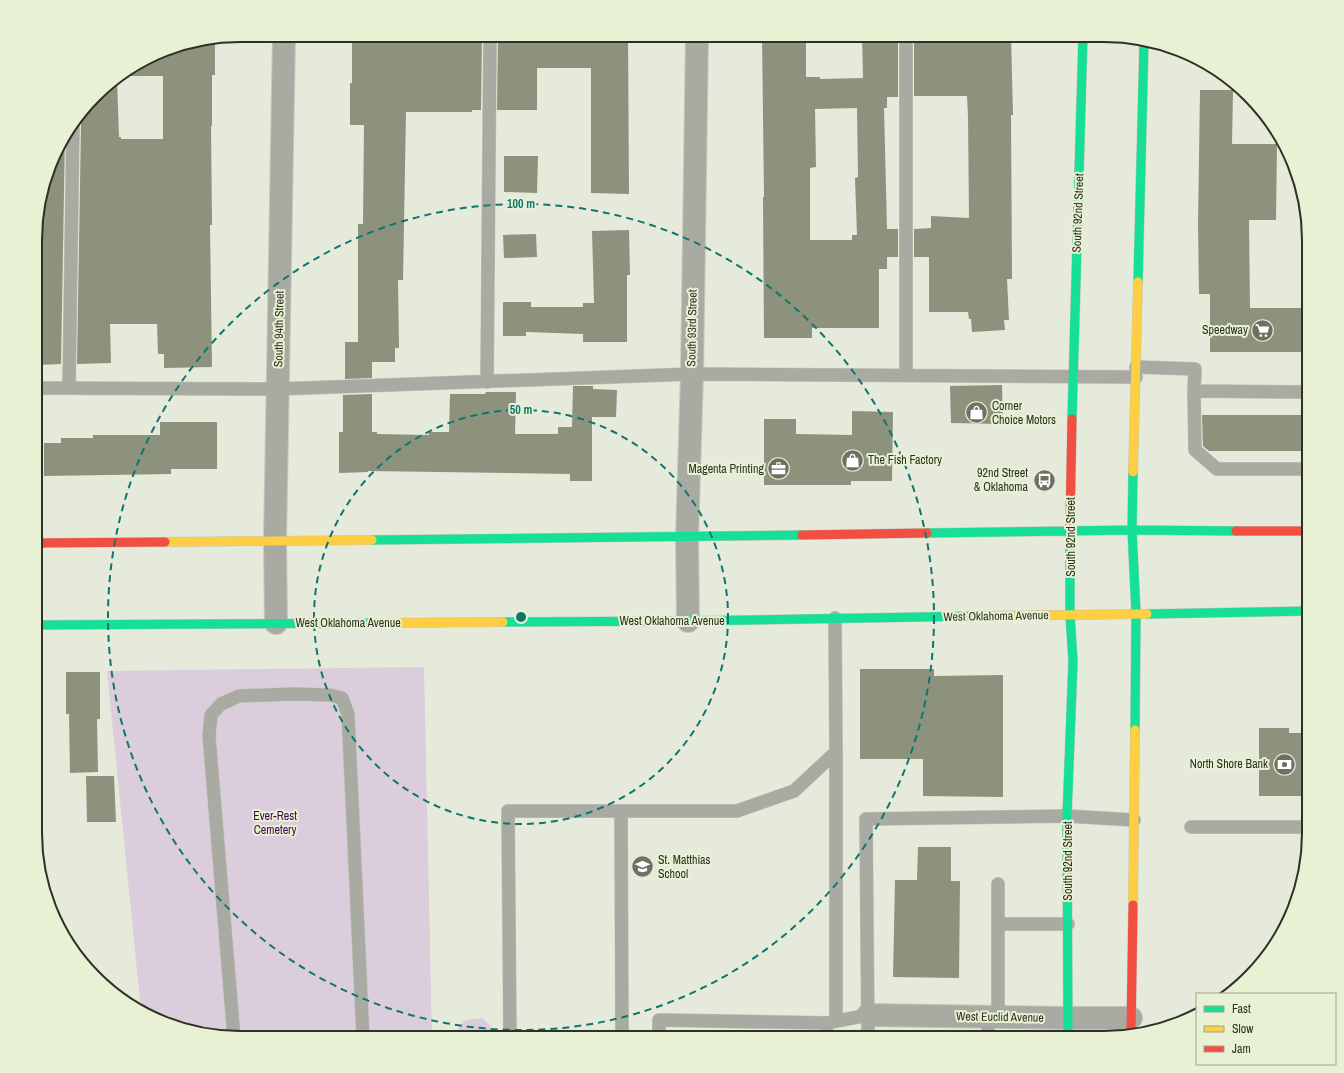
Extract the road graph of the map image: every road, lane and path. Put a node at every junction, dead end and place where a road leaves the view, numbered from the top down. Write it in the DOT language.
graph roads {
  1 [pos="284,42"];
  2 [pos="490,42"];
  3 [pos="696,42"];
  4 [pos="906,42"];
  5 [pos="1083,42"];
  6 [pos="1144,46"];
  7 [pos="73,134"];
  8 [pos="1136,372"];
  9 [pos="692,374"];
  10 [pos="906,375"];
  11 [pos="1073,376"];
  12 [pos="487,382"];
  13 [pos="69,387"];
  14 [pos="42,388"];
  15 [pos="278,389"];
  16 [pos="1194,391"];
  17 [pos="1302,392"];
  18 [pos="1302,469"];
  19 [pos="1132,530"];
  20 [pos="1070,531"];
  21 [pos="1302,531"];
  22 [pos="687,537"];
  23 [pos="276,540"];
  24 [pos="42,543"];
  25 [pos="1302,611"];
  26 [pos="1136,613"];
  27 [pos="1070,615"];
  28 [pos="835,618"];
  29 [pos="688,621"];
  30 [pos="276,624"];
  31 [pos="42,625"];
  32 [pos="836,752"];
  33 [pos="621,811"];
  34 [pos="1067,816"];
  35 [pos="1134,820"];
  36 [pos="1191,827"];
  37 [pos="1302,827"];
  38 [pos="998,884"];
  39 [pos="998,924"];
  40 [pos="1068,924"];
  41 [pos="868,1015"];
  42 [pos="832,1022"];
  43 [pos="991,1024"];
  44 [pos="1131,1025"];
  45 [pos="1069,1028"];
  46 [pos="233,1031"];
  47 [pos="363,1031"];
  48 [pos="510,1031"];
  49 [pos="622,1031"];
  50 [pos="659,1031"];
  51 [pos="829,1031"];
  52 [pos="868,1031"];
  1 -- 15 [label="street, South 94th Street"];
  2 -- 12 [label="lane"];
  3 -- 9 [label="street, South 93rd Street"];
  4 -- 10 [label="lane"];
  5 -- 11 [label="main road, South 92nd Street"];
  6 -- 8 [label="main road"];
  7 -- 13 [label="lane"];
  8 -- 11 [label="lane"];
  8 -- 16 [label="lane"];
  8 -- 19 [label="main road"];
  9 -- 10 [label="lane"];
  9 -- 12 [label="lane"];
  9 -- 22 [label="street, South 93rd Street"];
  10 -- 11 [label="lane"];
  11 -- 20 [label="main road, South 92nd Street"];
  12 -- 15 [label="lane"];
  13 -- 14 [label="lane"];
  13 -- 15 [label="lane"];
  15 -- 23 [label="street, South 94th Street"];
  16 -- 17 [label="lane"];
  16 -- 18 [label="lane"];
  19 -- 20 [label="main road"];
  19 -- 21 [label="main road"];
  19 -- 26 [label="main road"];
  20 -- 22 [label="main road"];
  20 -- 27 [label="main road, South 92nd Street"];
  22 -- 23 [label="main road"];
  22 -- 29 [label="street, South 93rd Street"];
  23 -- 24 [label="main road"];
  23 -- 30 [label="street, South 94th Street"];
  25 -- 26 [label="main road, West Oklahoma Avenue"];
  26 -- 27 [label="main road, West Oklahoma Avenue"];
  26 -- 35 [label="main road"];
  27 -- 28 [label="main road, West Oklahoma Avenue"];
  27 -- 34 [label="main road, South 92nd Street"];
  28 -- 29 [label="main road, West Oklahoma Avenue"];
  28 -- 32 [label="lane"];
  29 -- 30 [label="main road, West Oklahoma Avenue"];
  30 -- 31 [label="main road, West Oklahoma Avenue"];
  32 -- 33 [label="lane"];
  32 -- 42 [label="lane"];
  33 -- 48 [label="lane"];
  33 -- 49 [label="lane"];
  34 -- 35 [label="lane"];
  34 -- 40 [label="main road, South 92nd Street"];
  34 -- 41 [label="lane"];
  35 -- 44 [label="main road"];
  36 -- 37 [label="lane"];
  38 -- 39 [label="lane"];
  39 -- 40 [label="lane"];
  39 -- 43 [label="lane"];
  40 -- 45 [label="main road, South 92nd Street"];
  41 -- 42 [label="lane"];
  41 -- 43 [label="street, West Euclid Avenue"];
  41 -- 52 [label="lane"];
  42 -- 50 [label="lane"];
  42 -- 51 [label="lane"];
  43 -- 45 [label="street, West Euclid Avenue"];
  44 -- 45 [label="street, West Euclid Avenue"];
  46 -- 47 [label="lane"];
}
